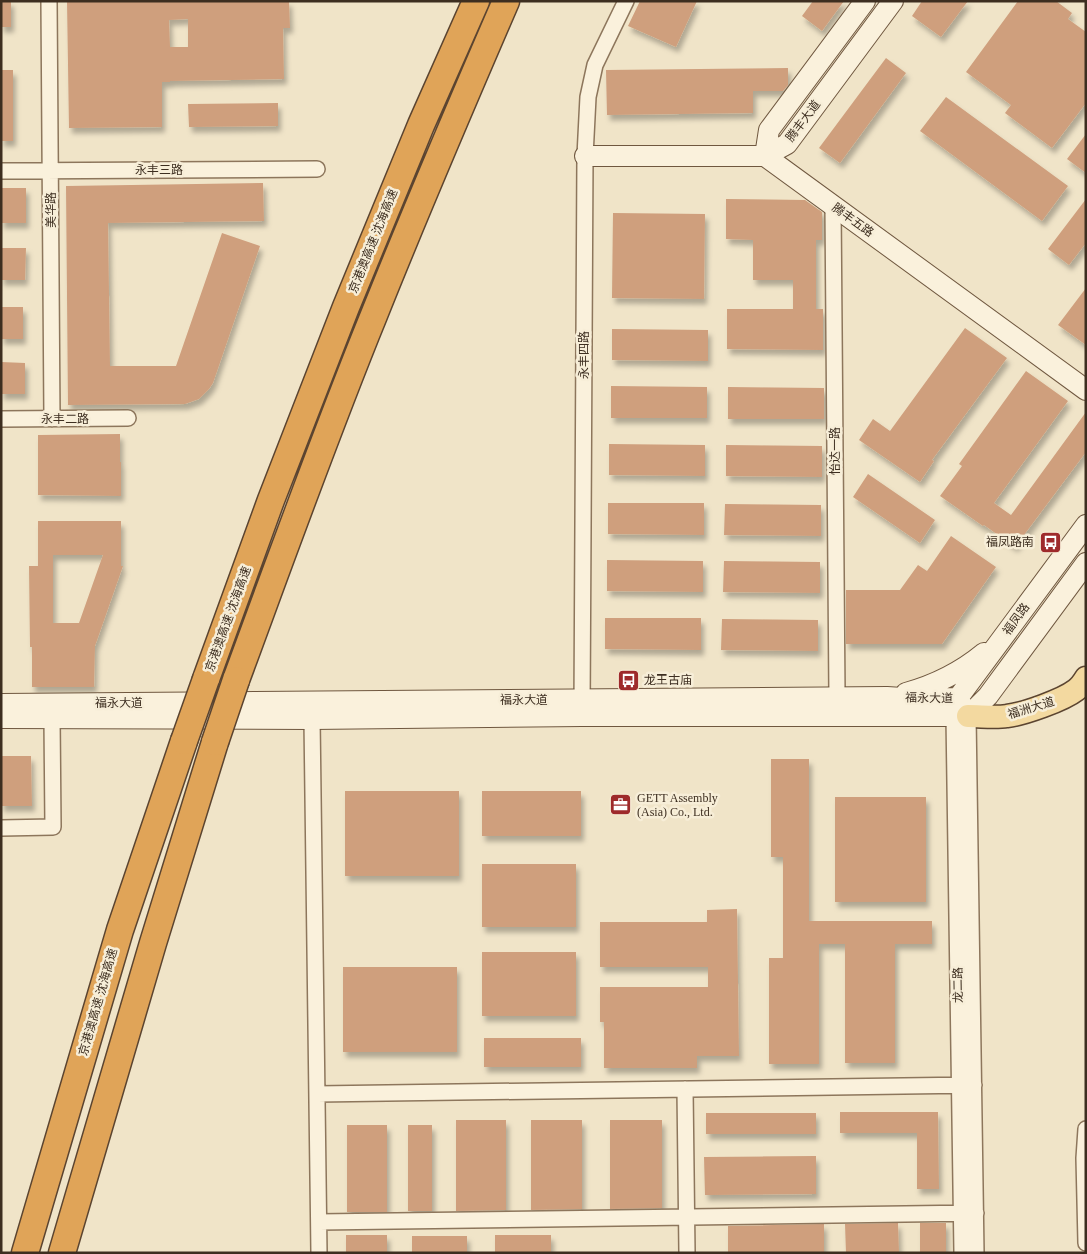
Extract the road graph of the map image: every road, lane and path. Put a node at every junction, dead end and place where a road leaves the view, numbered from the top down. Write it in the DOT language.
graph roads {
  1 [pos="49,1"];
  2 [pos="476,1"];
  3 [pos="506,1"];
  4 [pos="626,1"];
  5 [pos="865,1"];
  6 [pos="893,1"];
  7 [pos="585,156"];
  8 [pos="765,156"];
  9 [pos="317,169"];
  10 [pos="1,171"];
  11 [pos="51,171"];
  12 [pos="834,206"];
  13 [pos="1086,390"];
  14 [pos="128,418"];
  15 [pos="1,419"];
  16 [pos="52,419"];
  17 [pos="1086,526"];
  18 [pos="1086,563"];
  19 [pos="1003,638"];
  20 [pos="1086,678"];
  21 [pos="838,696"];
  22 [pos="887,697"];
  23 [pos="1,704"];
  24 [pos="582,708"];
  25 [pos="960,710"];
  26 [pos="1,718"];
  27 [pos="52,718"];
  28 [pos="312,719"];
  29 [pos="1,828"];
  30 [pos="966,1085"];
  31 [pos="684,1089"];
  32 [pos="317,1094"];
  33 [pos="1086,1129"];
  34 [pos="968,1213"];
  35 [pos="686,1217"];
  36 [pos="319,1222"];
  37 [pos="1086,1243"];
  38 [pos="25,1253"];
  39 [pos="62,1253"];
  40 [pos="319,1253"];
  41 [pos="687,1253"];
  42 [pos="962,1253"];
  43 [pos="976,1253"];
  1 -- 11 [label="street, 美华路"];
  2 -- 38 [label="highway, 京港澳高速 沈海高速, bridge"];
  3 -- 39 [label="highway, bridge"];
  4 -- 7 [label="street, 永丰四路"];
  5 -- 8 [label="main road, 腾丰大道"];
  6 -- 8 [label="main road, 腾丰大道"];
  7 -- 8 [label="main road"];
  7 -- 24 [label="street, 永丰四路"];
  8 -- 12 [label="main road, 腾丰五路"];
  9 -- 11 [label="street, 永丰三路"];
  10 -- 11 [label="street, 永丰三路"];
  11 -- 16 [label="street, 美华路"];
  12 -- 13 [label="main road, 腾丰五路"];
  12 -- 21 [label="street, 怡达一路"];
  14 -- 16 [label="street, 永丰二路"];
  15 -- 16 [label="street, 永丰二路"];
  17 -- 19 [label="main road, 福凤路"];
  18 -- 25 [label="main road, 福凤路"];
  19 -- 22 [label="main road"];
  19 -- 25 [label="main road, 福凤路"];
  20 -- 25 [label="main road, 福洲大道"];
  21 -- 22 [label="main road, 福永大道"];
  21 -- 24 [label="main road, 福永大道"];
  22 -- 25 [label="main road, 福永大道"];
  23 -- 24 [label="main road, 福永大道"];
  24 -- 25 [label="main road, 福永大道"];
  24 -- 28 [label="main road, 福永大道"];
  25 -- 30 [label="street, 龙二路"];
  26 -- 27 [label="main road, 福永大道"];
  27 -- 28 [label="main road, 福永大道"];
  27 -- 29 [label="street"];
  28 -- 32 [label="street"];
  30 -- 31 [label="street"];
  30 -- 34 [label="street, 龙二路"];
  31 -- 32 [label="street"];
  31 -- 35 [label="street"];
  32 -- 36 [label="street"];
  33 -- 37 [label="street"];
  34 -- 35 [label="street"];
  34 -- 42 [label="street, 龙二路"];
  34 -- 43 [label="street, 龙二路"];
  35 -- 36 [label="street"];
  35 -- 41 [label="street"];
  36 -- 40 [label="street"];
}
